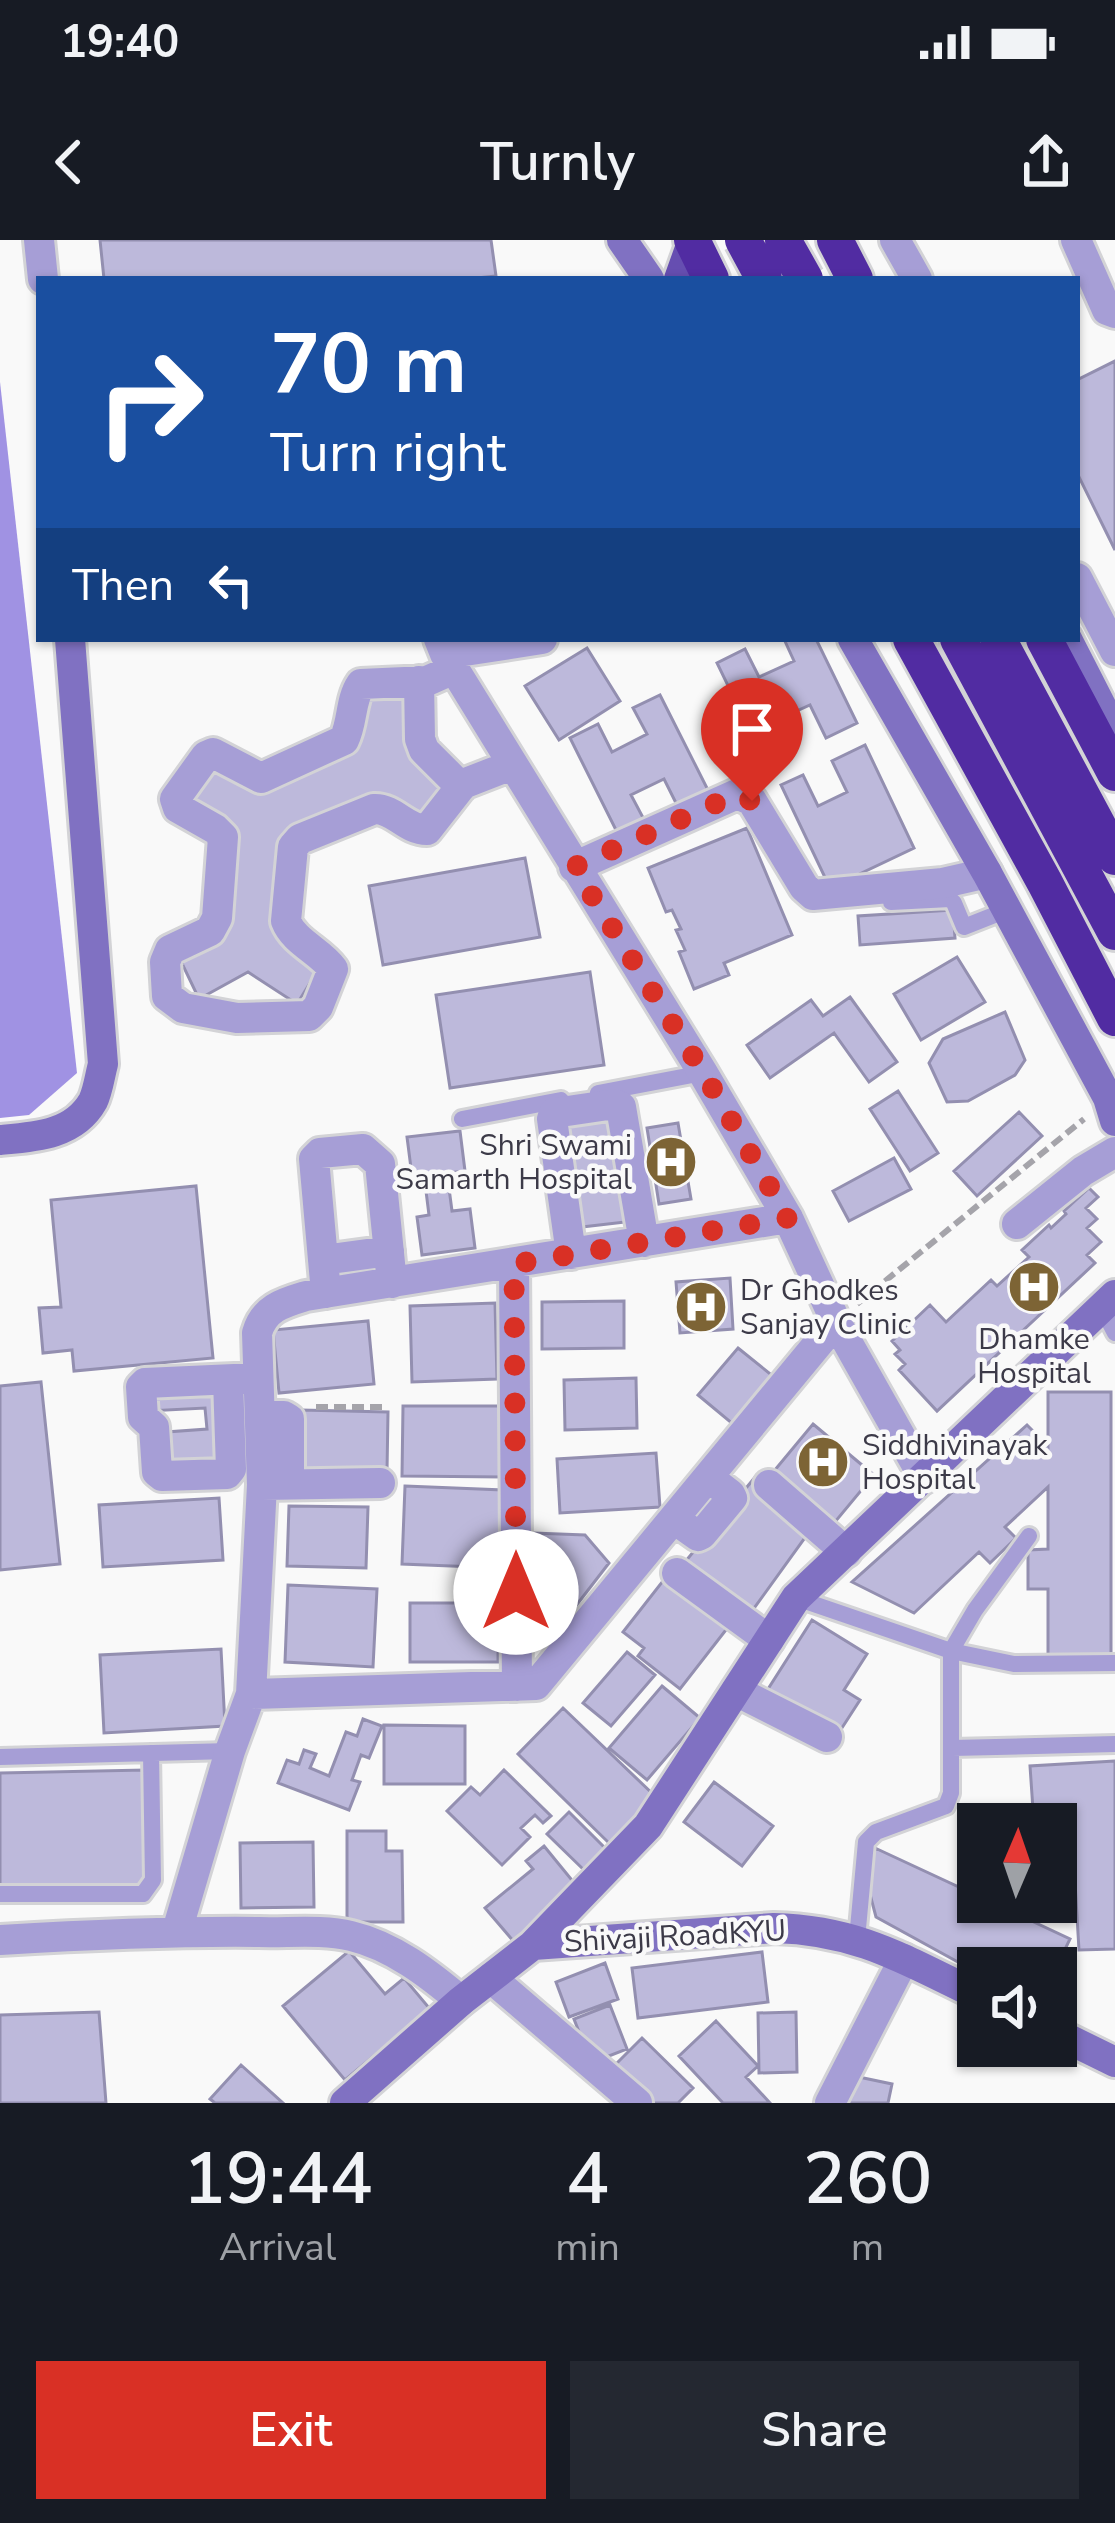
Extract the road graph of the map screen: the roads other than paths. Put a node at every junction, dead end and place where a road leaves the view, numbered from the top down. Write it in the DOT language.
graph roads {
  1 [pos="39,240"];
  2 [pos="622,240"];
  3 [pos="692,240"];
  4 [pos="743,240"];
  5 [pos="783,240"];
  6 [pos="895,240"];
  7 [pos="1076,240"];
  8 [pos="832,241"];
  9 [pos="43,276"];
  10 [pos="647,276"];
  11 [pos="680,276"];
  12 [pos="710,276"];
  13 [pos="756,276"];
  14 [pos="762,276"];
  15 [pos="803,276"];
  16 [pos="853,276"];
  17 [pos="915,276"];
  18 [pos="1115,313"];
  19 [pos="1080,582"];
  20 [pos="1106,613"];
  21 [pos="70,642"];
  22 [pos="523,642"];
  23 [pos="855,642"];
  24 [pos="913,642"];
  25 [pos="960,642"];
  26 [pos="1000,642"];
  27 [pos="1046,642"];
  28 [pos="1069,642"];
  29 [pos="1115,651"];
  30 [pos="446,654"];
  31 [pos="419,681"];
  32 [pos="1115,733"];
  33 [pos="512,764"];
  34 [pos="1115,773"];
  35 [pos="460,787"];
  36 [pos="1115,857"];
  37 [pos="574,867"];
  38 [pos="987,873"];
  39 [pos="860,904"];
  40 [pos="1007,910"];
  41 [pos="1115,932"];
  42 [pos="1115,1018"];
  43 [pos="703,1072"];
  44 [pos="1112,1110"];
  45 [pos="462,1119"];
  46 [pos="0,1140"];
  47 [pos="1115,1152"];
  48 [pos="788,1218"];
  49 [pos="1017,1224"];
  50 [pos="642,1233"];
  51 [pos="569,1245"];
  52 [pos="389,1250"];
  53 [pos="323,1259"];
  54 [pos="514,1264"];
  55 [pos="392,1283"];
  56 [pos="326,1293"];
  57 [pos="1111,1312"];
  58 [pos="836,1322"];
  59 [pos="924,1478"];
  60 [pos="380,1483"];
  61 [pos="275,1484"];
  62 [pos="719,1484"];
  63 [pos="1029,1536"];
  64 [pos="846,1552"];
  65 [pos="677,1573"];
  66 [pos="796,1598"];
  67 [pos="769,1640"];
  68 [pos="951,1651"];
  69 [pos="1115,1663"];
  70 [pos="517,1686"];
  71 [pos="736,1690"];
  72 [pos="251,1694"];
  73 [pos="827,1738"];
  74 [pos="1115,1744"];
  75 [pos="952,1748"];
  76 [pos="230,1751"];
  77 [pos="152,1753"];
  78 [pos="0,1757"];
  79 [pos="0,1894"];
  80 [pos="177,1931"];
  81 [pos="857,1939"];
  82 [pos="0,1940"];
  83 [pos="533,1945"];
  84 [pos="904,1959"];
  85 [pos="491,1978"];
  86 [pos="957,1985"];
  87 [pos="461,2002"];
  88 [pos="1077,2043"];
  89 [pos="1115,2062"];
  90 [pos="345,2103"];
  91 [pos="637,2103"];
  92 [pos="830,2103"];
  1 -- 9 [label="street"];
  2 -- 10 [label="street"];
  3 -- 11 [label="main road"];
  3 -- 12 [label="highway"];
  4 -- 14 [label="highway, bridge"];
  5 -- 15 [label="highway, bridge"];
  6 -- 17 [label="street"];
  7 -- 18 [label="street"];
  8 -- 13 [label="main road"];
  8 -- 16 [label="highway"];
  19 -- 20 [label="street"];
  20 -- 29 [label="street"];
  21 -- 46 [label="street"];
  22 -- 30 [label="street"];
  23 -- 38 [label="street"];
  24 -- 42 [label="highway"];
  25 -- 41 [label="highway"];
  26 -- 36 [label="highway"];
  27 -- 34 [label="highway"];
  28 -- 32 [label="street"];
  30 -- 31 [label="street"];
  30 -- 33 [label="street"];
  31 -- 35 [label="street"];
  31 -- 35 [label="street"];
  33 -- 35 [label="street"];
  33 -- 37 [label="street"];
  37 -- 38 [label="street"];
  37 -- 43 [label="street"];
  38 -- 40 [label="street"];
  39 -- 40 [label="lane"];
  40 -- 44 [label="street"];
  43 -- 45 [label="lane"];
  43 -- 48 [label="street"];
  47 -- 49 [label="street"];
  48 -- 50 [label="street"];
  48 -- 58 [label="street"];
  50 -- 51 [label="street"];
  50 -- 51 [label="street"];
  51 -- 54 [label="street"];
  52 -- 53 [label="street"];
  52 -- 53 [label="street"];
  52 -- 55 [label="street"];
  53 -- 56 [label="street"];
  54 -- 55 [label="street"];
  54 -- 70 [label="street"];
  55 -- 56 [label="street"];
  56 -- 61 [label="street"];
  57 -- 59 [label="street"];
  58 -- 59 [label="street"];
  58 -- 62 [label="street"];
  59 -- 64 [label="street"];
  60 -- 61 [label="street"];
  61 -- 72 [label="street"];
  62 -- 62 [label="street"];
  62 -- 64 [label="street"];
  62 -- 70 [label="street"];
  63 -- 68 [label="lane"];
  64 -- 66 [label="street"];
  65 -- 67 [label="street"];
  66 -- 67 [label="street"];
  66 -- 68 [label="lane"];
  67 -- 71 [label="street"];
  68 -- 69 [label="lane"];
  68 -- 75 [label="lane"];
  70 -- 72 [label="street"];
  71 -- 73 [label="street"];
  71 -- 83 [label="street"];
  72 -- 76 [label="street"];
  74 -- 75 [label="lane"];
  75 -- 81 [label="lane"];
  76 -- 77 [label="lane"];
  76 -- 80 [label="street"];
  77 -- 78 [label="lane"];
  77 -- 79 [label="lane"];
  80 -- 82 [label="street"];
  80 -- 87 [label="street"];
  81 -- 83 [label="street, Shivaji RoadKYU"];
  81 -- 84 [label="street, Shivaji RoadKYU"];
  83 -- 85 [label="street, Shivaji RoadKYU"];
  84 -- 86 [label="street, Shivaji RoadKYU"];
  84 -- 92 [label="street"];
  85 -- 87 [label="street, Shivaji RoadKYU"];
  85 -- 91 [label="street"];
  87 -- 90 [label="street, Shivaji RoadKYU"];
  88 -- 89 [label="street"];
}
